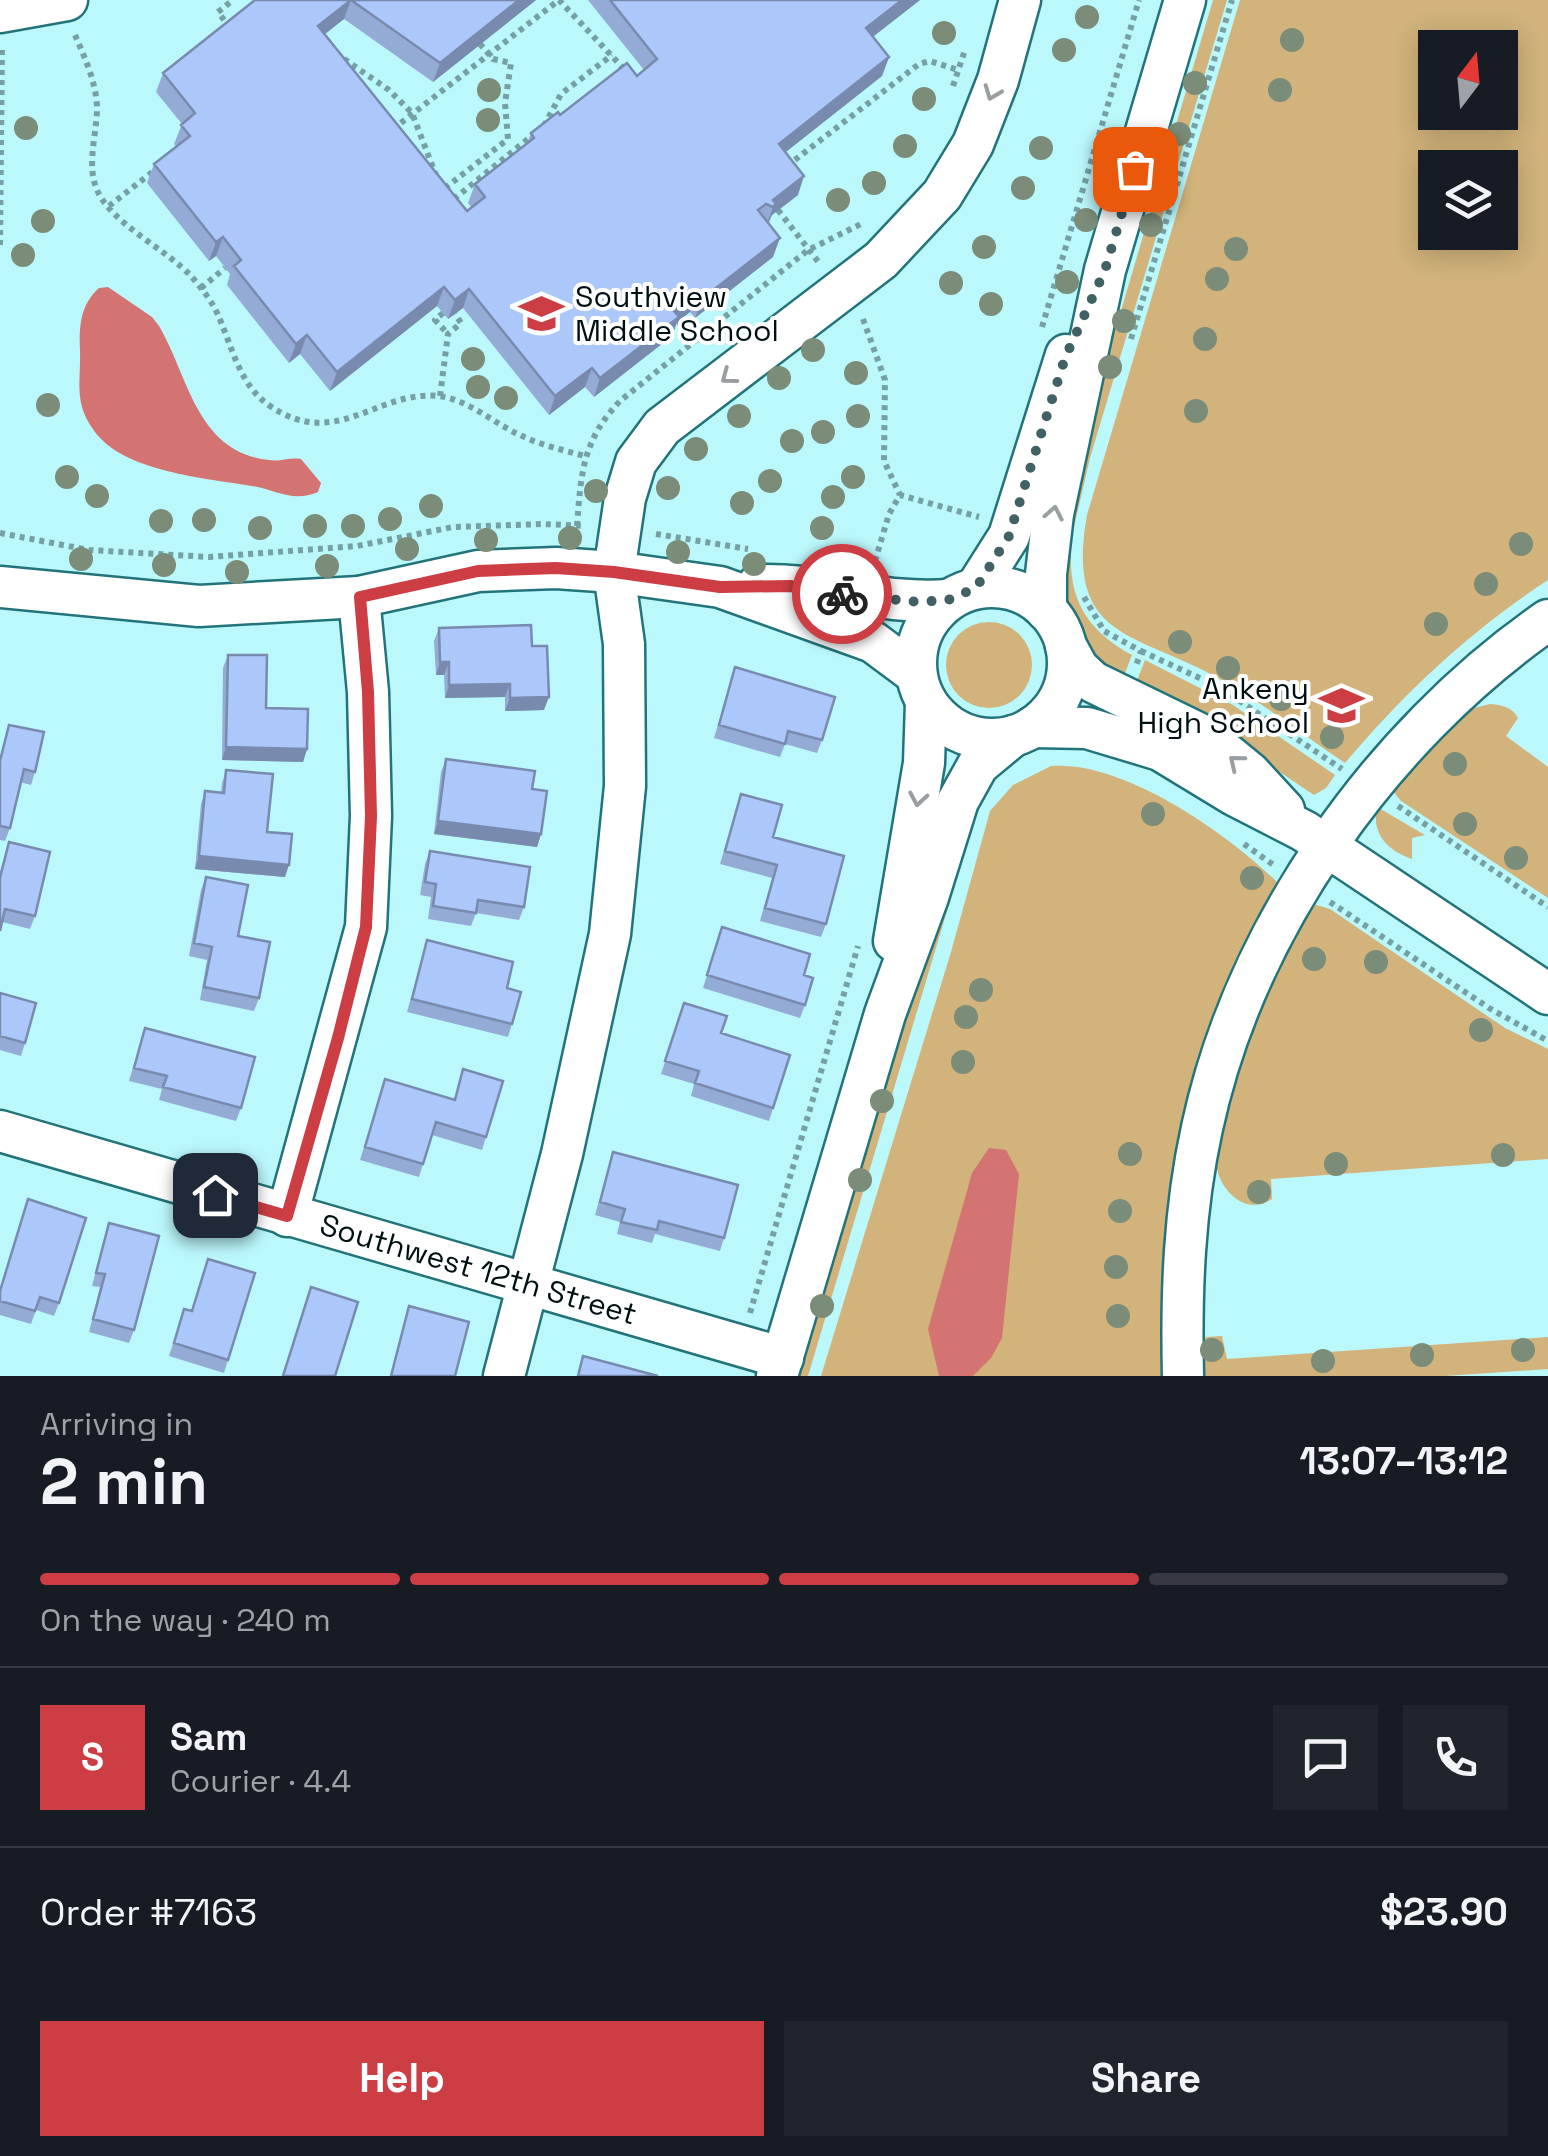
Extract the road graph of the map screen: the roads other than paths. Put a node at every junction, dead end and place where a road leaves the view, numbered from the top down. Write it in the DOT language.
graph roads {
  1 [pos="1020,0"];
  2 [pos="1185,0"];
  3 [pos="67,10"];
  4 [pos="0,12"];
  5 [pos="1105,270"];
  6 [pos="614,572"];
  7 [pos="0,587"];
  8 [pos="720,587"];
  9 [pos="962,594"];
  10 [pos="360,597"];
  11 [pos="1046,610"];
  12 [pos="1548,620"];
  13 [pos="1066,646"];
  14 [pos="921,688"];
  15 [pos="1023,731"];
  16 [pos="1316,840"];
  17 [pos="1548,994"];
  18 [pos="885,1014"];
  19 [pos="0,1131"];
  20 [pos="287,1216"];
  21 [pos="530,1282"];
  22 [pos="780,1367"];
  23 [pos="504,1376"];
  24 [pos="1182,1376"];
  1 -- 6 [label="street, one-way"];
  2 -- 5 [label="street"];
  3 -- 4 [label="street"];
  5 -- 9 [label="street"];
  11 -- 5 [label="street, one-way"];
  6 -- 8 [label="street"];
  6 -- 10 [label="street"];
  6 -- 21 [label="street"];
  7 -- 10 [label="street"];
  8 -- 9 [label="street"];
  8 -- 14 [label="street"];
  9 -- 11 [label="street"];
  9 -- 14 [label="street"];
  10 -- 20 [label="street"];
  11 -- 13 [label="street"];
  12 -- 16 [label="street"];
  13 -- 15 [label="street"];
  16 -- 13 [label="street, one-way"];
  14 -- 15 [label="street"];
  14 -- 18 [label="street, one-way"];
  15 -- 16 [label="street"];
  15 -- 18 [label="street"];
  16 -- 17 [label="street"];
  16 -- 24 [label="street"];
  18 -- 22 [label="street"];
  19 -- 20 [label="street, Southwest 12th Street"];
  20 -- 21 [label="street, Southwest 12th Street"];
  21 -- 22 [label="street, Southwest 12th Street"];
  21 -- 23 [label="street"];
}
